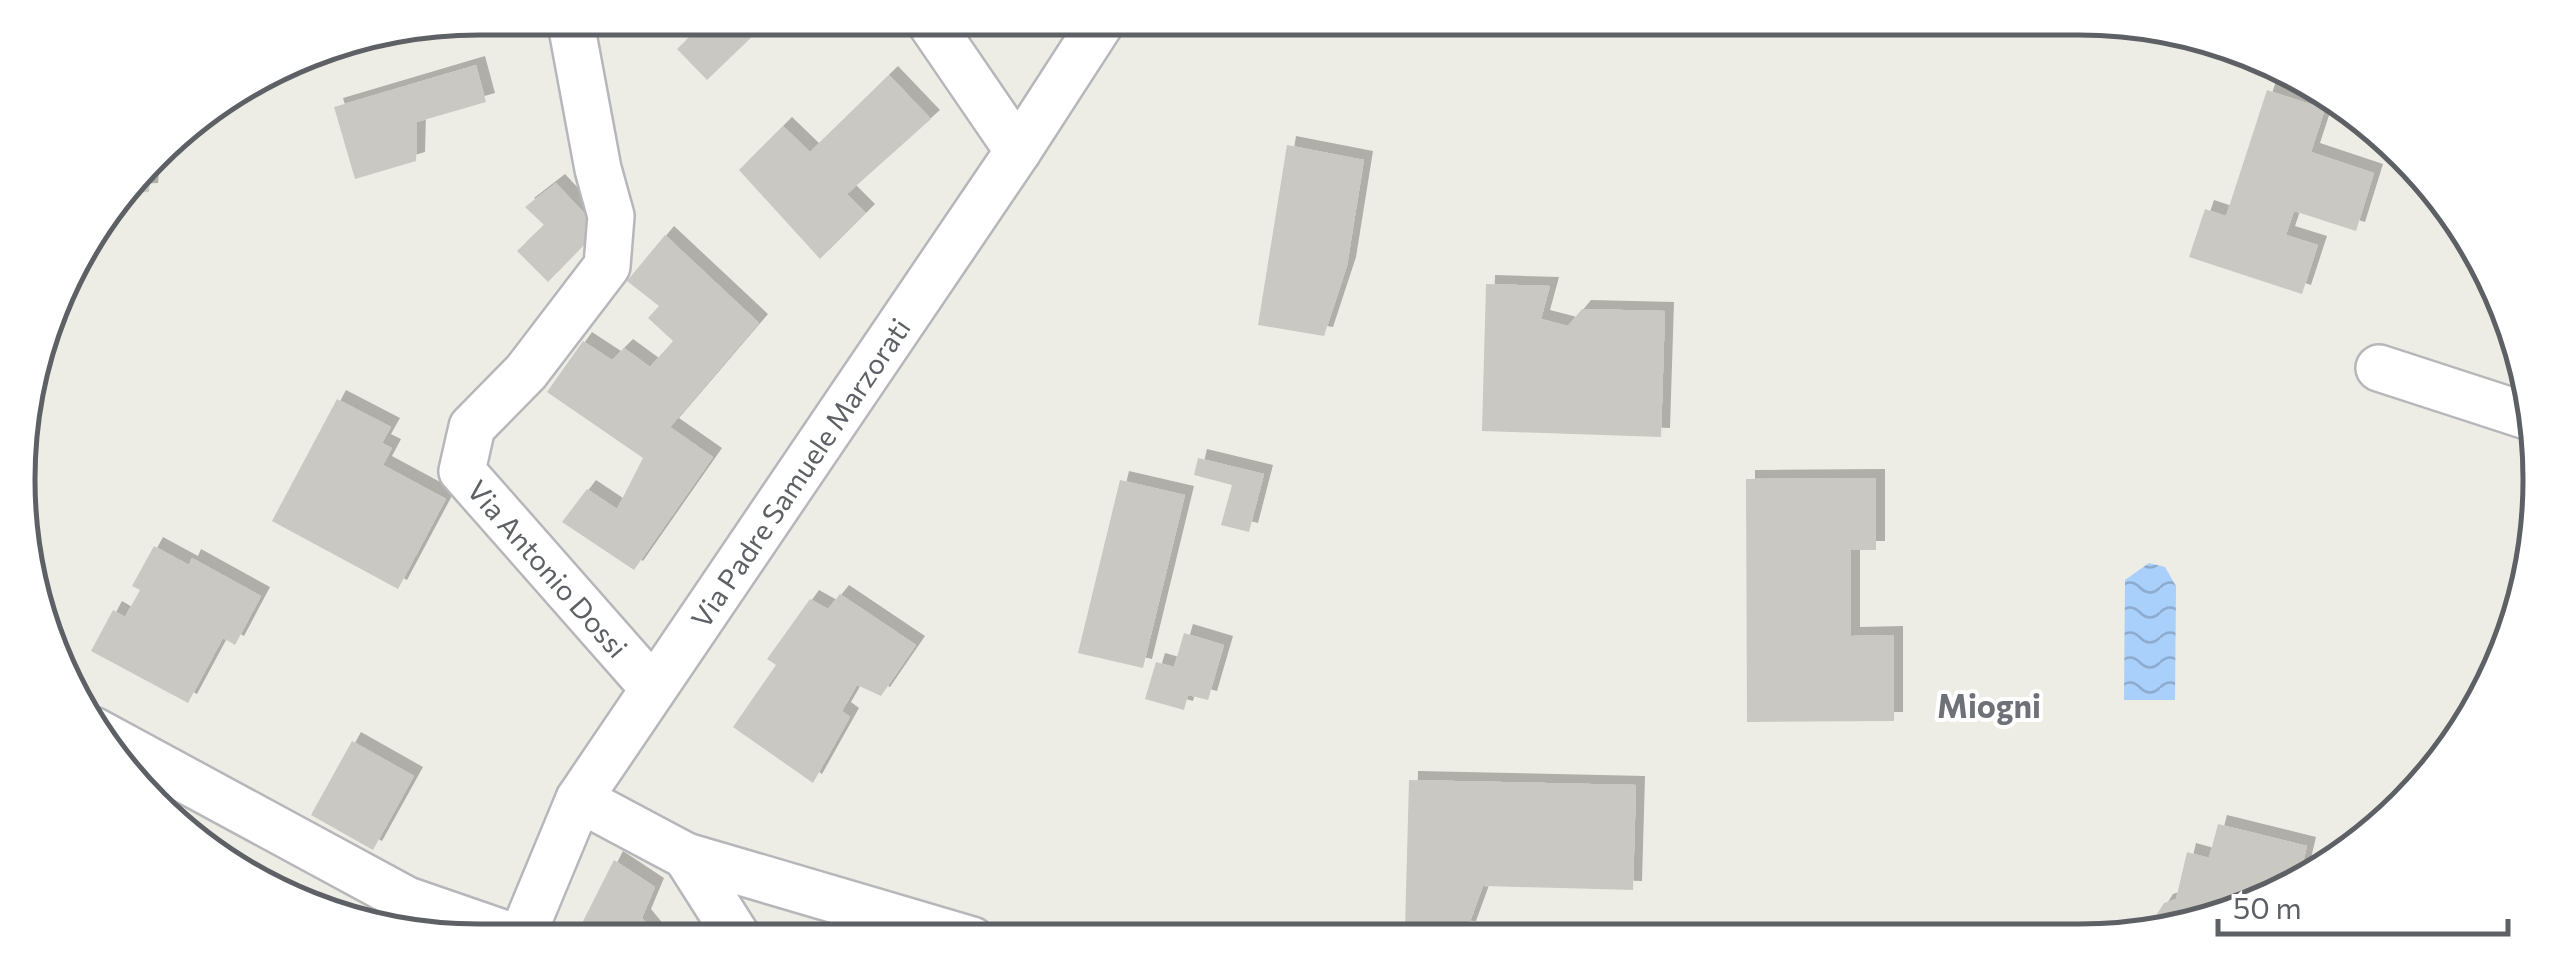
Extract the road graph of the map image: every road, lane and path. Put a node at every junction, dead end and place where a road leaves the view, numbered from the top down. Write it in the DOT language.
graph roads {
  1 [pos="573,35"];
  2 [pos="939,35"];
  3 [pos="1093,35"];
  4 [pos="1018,151"];
  5 [pos="2378,368"];
  6 [pos="2518,413"];
  7 [pos="653,688"];
  8 [pos="126,748"];
  9 [pos="579,798"];
  10 [pos="686,856"];
  11 [pos="474,924"];
  12 [pos="527,924"];
  13 [pos="729,924"];
  14 [pos="918,924"];
  1 -- 7 [label="street, Via Antonio Dossi"];
  2 -- 4 [label="street"];
  3 -- 4 [label="street, Via Padre Samuele Marzorati"];
  4 -- 7 [label="street, Via Padre Samuele Marzorati"];
  5 -- 6 [label="street"];
  7 -- 9 [label="street, Via Padre Samuele Marzorati"];
  8 -- 11 [label="street"];
  9 -- 10 [label="street"];
  9 -- 12 [label="street, Via Padre Samuele Marzorati"];
  10 -- 13 [label="street"];
  10 -- 14 [label="street"];
}
